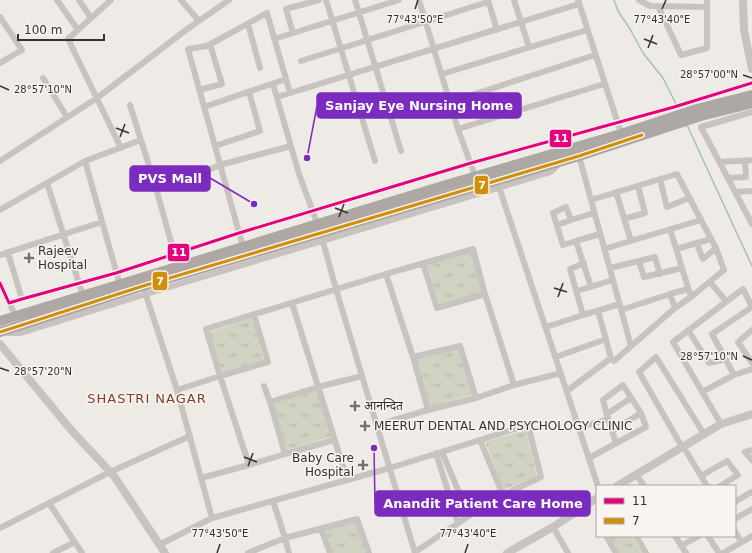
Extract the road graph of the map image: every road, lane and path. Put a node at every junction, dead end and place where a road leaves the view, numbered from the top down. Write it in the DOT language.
graph roads {
  1 [pos="57,0"];
  2 [pos="79,0"];
  3 [pos="111,0"];
  4 [pos="181,0"];
  5 [pos="229,0"];
  6 [pos="319,0"];
  7 [pos="326,0"];
  8 [pos="355,0"];
  9 [pos="399,0"];
  10 [pos="419,0"];
  11 [pos="514,0"];
  12 [pos="639,0"];
  13 [pos="707,0"];
  14 [pos="743,0"];
  15 [pos="488,1"];
  16 [pos="579,2"];
  17 [pos="658,6"];
  18 [pos="707,7"];
  19 [pos="359,13"];
  20 [pos="91,18"];
  21 [pos="0,19"];
  22 [pos="199,21"];
  23 [pos="332,21"];
  24 [pos="426,21"];
  25 [pos="521,22"];
  26 [pos="248,24"];
  27 [pos="78,30"];
  28 [pos="497,30"];
  29 [pos="587,30"];
  30 [pos="293,33"];
  31 [pos="274,38"];
  32 [pos="367,40"];
  33 [pos="210,44"];
  34 [pos="340,48"];
  35 [pos="529,48"];
  36 [pos="434,49"];
  37 [pos="595,54"];
  38 [pos="302,61"];
  39 [pos="0,64"];
  40 [pos="375,66"];
  41 [pos="260,68"];
  42 [pos="752,69"];
  43 [pos="442,74"];
  44 [pos="348,75"];
  45 [pos="43,78"];
  46 [pos="286,79"];
  47 [pos="752,83"];
  48 [pos="272,84"];
  49 [pos="604,84"];
  50 [pos="199,90"];
  51 [pos="249,92"];
  52 [pos="290,93"];
  53 [pos="752,95"];
  54 [pos="277,97"];
  55 [pos="97,98"];
  56 [pos="450,102"];
  57 [pos="752,103"];
  58 [pos="130,105"];
  59 [pos="204,107"];
  60 [pos="752,112"];
  61 [pos="699,113"];
  62 [pos="67,118"];
  63 [pos="618,122"];
  64 [pos="458,129"];
  65 [pos="622,138"];
  66 [pos="141,140"];
  67 [pos="215,146"];
  68 [pos="291,146"];
  69 [pos="121,148"];
  70 [pos="401,151"];
  71 [pos="578,156"];
  72 [pos="745,160"];
  73 [pos="752,160"];
  74 [pos="0,161"];
  75 [pos="85,161"];
  76 [pos="375,161"];
  77 [pos="720,162"];
  78 [pos="471,163"];
  79 [pos="220,165"];
  80 [pos="728,178"];
  81 [pos="660,179"];
  82 [pos="477,181"];
  83 [pos="47,183"];
  84 [pos="498,184"];
  85 [pos="638,186"];
  86 [pos="156,188"];
  87 [pos="752,191"];
  88 [pos="616,192"];
  89 [pos="736,192"];
  90 [pos="689,198"];
  91 [pos="591,200"];
  92 [pos="0,210"];
  93 [pos="313,211"];
  94 [pos="594,213"];
  95 [pos="624,219"];
  96 [pos="571,220"];
  97 [pos="700,220"];
  98 [pos="102,222"];
  99 [pos="317,223"];
  100 [pos="557,224"];
  101 [pos="752,224"];
  102 [pos="670,229"];
  103 [pos="239,233"];
  104 [pos="600,234"];
  105 [pos="63,236"];
  106 [pos="322,237"];
  107 [pos="711,239"];
  108 [pos="576,241"];
  109 [pos="631,241"];
  110 [pos="697,244"];
  111 [pos="716,248"];
  112 [pos="604,249"];
  113 [pos="676,249"];
  114 [pos="245,251"];
  115 [pos="8,253"];
  116 [pos="175,253"];
  117 [pos="0,255"];
  118 [pos="639,261"];
  119 [pos="423,263"];
  120 [pos="584,263"];
  121 [pos="178,267"];
  122 [pos="610,268"];
  123 [pos="682,268"];
  124 [pos="116,273"];
  125 [pos="386,274"];
  126 [pos="660,274"];
  127 [pos="613,280"];
  128 [pos="710,282"];
  129 [pos="0,283"];
  130 [pos="78,283"];
  131 [pos="120,285"];
  132 [pos="591,287"];
  133 [pos="336,289"];
  134 [pos="688,289"];
  135 [pos="144,290"];
  136 [pos="577,292"];
  137 [pos="485,294"];
  138 [pos="670,294"];
  139 [pos="83,296"];
  140 [pos="691,297"];
  141 [pos="22,299"];
  142 [pos="726,301"];
  143 [pos="9,303"];
  144 [pos="292,303"];
  145 [pos="621,307"];
  146 [pos="752,307"];
  147 [pos="675,308"];
  148 [pos="598,310"];
  149 [pos="254,315"];
  150 [pos="583,315"];
  151 [pos="16,317"];
  152 [pos="0,321"];
  153 [pos="546,327"];
  154 [pos="688,330"];
  155 [pos="752,330"];
  156 [pos="0,332"];
  157 [pos="606,340"];
  158 [pos="0,344"];
  159 [pos="631,346"];
  160 [pos="413,357"];
  161 [pos="556,357"];
  162 [pos="611,358"];
  163 [pos="725,359"];
  164 [pos="752,363"];
  165 [pos="752,370"];
  166 [pos="561,373"];
  167 [pos="734,375"];
  168 [pos="220,376"];
  169 [pos="362,376"];
  170 [pos="514,385"];
  171 [pos="264,386"];
  172 [pos="318,387"];
  173 [pos="177,390"];
  174 [pos="567,391"];
  175 [pos="702,392"];
  176 [pos="476,398"];
  177 [pos="631,398"];
  178 [pos="270,402"];
  179 [pos="428,410"];
  180 [pos="641,413"];
  181 [pos="752,414"];
  182 [pos="607,417"];
  183 [pos="721,424"];
  184 [pos="377,425"];
  185 [pos="579,428"];
  186 [pos="612,431"];
  187 [pos="704,434"];
  188 [pos="190,436"];
  189 [pos="334,440"];
  190 [pos="480,440"];
  191 [pos="616,443"];
  192 [pos="683,447"];
  193 [pos="752,450"];
  194 [pos="439,452"];
  195 [pos="285,454"];
  196 [pos="589,458"];
  197 [pos="752,460"];
  198 [pos="249,465"];
  199 [pos="390,468"];
  200 [pos="110,472"];
  201 [pos="636,474"];
  202 [pos="702,476"];
  203 [pos="201,478"];
  204 [pos="347,479"];
  205 [pos="598,485"];
  206 [pos="619,485"];
  207 [pos="643,485"];
  208 [pos="707,485"];
  209 [pos="722,485"];
  210 [pos="752,493"];
  211 [pos="596,499"];
  212 [pos="273,501"];
  213 [pos="736,501"];
  214 [pos="49,503"];
  215 [pos="752,510"];
  216 [pos="212,518"];
  217 [pos="736,518"];
  218 [pos="458,523"];
  219 [pos="552,527"];
  220 [pos="0,528"];
  221 [pos="321,528"];
  222 [pos="736,533"];
  223 [pos="752,536"];
  224 [pos="637,537"];
  225 [pos="676,537"];
  226 [pos="697,537"];
  227 [pos="709,537"];
  228 [pos="286,538"];
  229 [pos="607,538"];
  230 [pos="75,542"];
  231 [pos="741,542"];
  232 [pos="159,544"];
  233 [pos="681,546"];
  234 [pos="520,550"];
  235 [pos="415,552"];
  236 [pos="53,553"];
  237 [pos="82,553"];
  238 [pos="165,553"];
  239 [pos="248,553"];
  240 [pos="289,553"];
  241 [pos="330,553"];
  242 [pos="369,553"];
  243 [pos="507,553"];
  244 [pos="568,553"];
  245 [pos="616,553"];
  246 [pos="646,553"];
  247 [pos="686,553"];
  248 [pos="719,553"];
  249 [pos="723,553"];
  1 -- 27 [label="street"];
  2 -- 20 [label="street"];
  3 -- 20 [label="street"];
  4 -- 22 [label="street"];
  5 -- 22 [label="street"];
  6 -- 30 [label="street"];
  7 -- 23 [label="street"];
  8 -- 19 [label="street"];
  9 -- 19 [label="street"];
  10 -- 24 [label="street"];
  11 -- 25 [label="street"];
  12 -- 17 [label="street"];
  13 -- 18 [label="street"];
  14 -- 42 [label="street"];
  15 -- 24 [label="street"];
  15 -- 28 [label="street"];
  16 -- 25 [label="street"];
  16 -- 29 [label="street"];
  17 -- 18 [label="street"];
  17 -- 18 [label="street"];
  19 -- 23 [label="street"];
  19 -- 32 [label="street"];
  20 -- 27 [label="street"];
  21 -- 39 [label="street"];
  22 -- 55 [label="street"];
  23 -- 30 [label="street"];
  23 -- 34 [label="street"];
  24 -- 32 [label="street"];
  24 -- 36 [label="street"];
  25 -- 28 [label="street"];
  25 -- 35 [label="street"];
  26 -- 31 [label="street"];
  26 -- 33 [label="street"];
  26 -- 41 [label="street"];
  27 -- 55 [label="street"];
  28 -- 36 [label="street"];
  29 -- 35 [label="street"];
  29 -- 37 [label="street"];
  30 -- 31 [label="street"];
  31 -- 46 [label="street"];
  32 -- 34 [label="street"];
  32 -- 40 [label="street"];
  33 -- 50 [label="street"];
  33 -- 50 [label="street"];
  34 -- 38 [label="street"];
  34 -- 44 [label="street"];
  35 -- 43 [label="street"];
  36 -- 40 [label="street"];
  36 -- 43 [label="street"];
  37 -- 49 [label="street"];
  37 -- 56 [label="street"];
  40 -- 44 [label="street"];
  40 -- 70 [label="street"];
  43 -- 56 [label="street"];
  44 -- 52 [label="street"];
  44 -- 76 [label="street"];
  45 -- 62 [label="street"];
  46 -- 48 [label="street"];
  46 -- 52 [label="street"];
  47 -- 63 [label="street"];
  48 -- 51 [label="street"];
  48 -- 54 [label="street"];
  49 -- 63 [label="street"];
  49 -- 64 [label="street"];
  50 -- 59 [label="street"];
  51 -- 59 [label="street"];
  51 -- 67 [label="street"];
  52 -- 54 [label="street"];
  53 -- 61 [label="highway"];
  54 -- 68 [label="street"];
  55 -- 62 [label="street"];
  55 -- 69 [label="street"];
  56 -- 64 [label="street"];
  57 -- 61 [label="highway"];
  58 -- 66 [label="street"];
  59 -- 67 [label="street"];
  60 -- 77 [label="street"];
  61 -- 65 [label="highway"];
  62 -- 74 [label="street"];
  63 -- 65 [label="street"];
  63 -- 78 [label="street"];
  64 -- 78 [label="street"];
  65 -- 71 [label="highway"];
  65 -- 82 [label="highway"];
  66 -- 69 [label="street"];
  66 -- 86 [label="street"];
  67 -- 79 [label="street"];
  68 -- 79 [label="street"];
  68 -- 93 [label="street"];
  69 -- 75 [label="street"];
  71 -- 84 [label="highway"];
  71 -- 91 [label="street"];
  72 -- 73 [label="street"];
  72 -- 77 [label="street"];
  72 -- 80 [label="street"];
  75 -- 83 [label="street"];
  75 -- 98 [label="street"];
  77 -- 80 [label="street"];
  78 -- 82 [label="street"];
  78 -- 93 [label="street"];
  79 -- 86 [label="street"];
  79 -- 103 [label="street"];
  80 -- 89 [label="street"];
  81 -- 85 [label="street"];
  81 -- 90 [label="street"];
  81 -- 90 [label="street"];
  82 -- 84 [label="highway"];
  82 -- 99 [label="highway"];
  82 -- 106 [label="highway"];
  83 -- 92 [label="street"];
  83 -- 105 [label="street"];
  84 -- 106 [label="street"];
  84 -- 153 [label="street"];
  85 -- 88 [label="street"];
  85 -- 95 [label="street"];
  86 -- 116 [label="street"];
  87 -- 89 [label="street"];
  88 -- 91 [label="street"];
  88 -- 95 [label="street"];
  89 -- 101 [label="street"];
  90 -- 97 [label="street"];
  91 -- 94 [label="street"];
  93 -- 99 [label="street"];
  93 -- 103 [label="street"];
  94 -- 96 [label="street"];
  94 -- 104 [label="street"];
  95 -- 109 [label="street"];
  96 -- 100 [label="street"];
  96 -- 100 [label="street"];
  97 -- 102 [label="street"];
  97 -- 107 [label="street"];
  98 -- 105 [label="street"];
  98 -- 124 [label="street"];
  99 -- 106 [label="highway"];
  99 -- 114 [label="highway"];
  100 -- 108 [label="street"];
  102 -- 109 [label="street"];
  102 -- 113 [label="street"];
  103 -- 114 [label="street"];
  103 -- 116 [label="street"];
  104 -- 108 [label="street"];
  104 -- 112 [label="street"];
  105 -- 115 [label="street"];
  105 -- 130 [label="street"];
  106 -- 114 [label="highway"];
  106 -- 133 [label="street"];
  106 -- 135 [label="street"];
  107 -- 110 [label="street"];
  107 -- 111 [label="street"];
  108 -- 120 [label="street"];
  109 -- 112 [label="street"];
  110 -- 111 [label="street"];
  110 -- 113 [label="street"];
  111 -- 128 [label="street"];
  112 -- 122 [label="street"];
  113 -- 123 [label="street"];
  114 -- 121 [label="highway"];
  114 -- 135 [label="highway"];
  115 -- 117 [label="street"];
  115 -- 141 [label="street"];
  116 -- 121 [label="street"];
  116 -- 124 [label="street"];
  118 -- 122 [label="street"];
  118 -- 126 [label="street"];
  118 -- 126 [label="street"];
  119 -- 125 [label="street"];
  119 -- 137 [label="street"];
  119 -- 137 [label="street"];
  120 -- 132 [label="street"];
  120 -- 136 [label="street"];
  121 -- 131 [label="highway"];
  122 -- 127 [label="street"];
  123 -- 126 [label="street"];
  123 -- 134 [label="street"];
  124 -- 130 [label="street"];
  124 -- 131 [label="street"];
  125 -- 133 [label="street"];
  125 -- 160 [label="street"];
  127 -- 132 [label="street"];
  127 -- 145 [label="street"];
  128 -- 140 [label="street"];
  128 -- 142 [label="street"];
  129 -- 143 [label="street"];
  130 -- 139 [label="street"];
  130 -- 141 [label="street"];
  131 -- 139 [label="highway"];
  132 -- 136 [label="street"];
  133 -- 144 [label="street"];
  133 -- 169 [label="street"];
  134 -- 138 [label="street"];
  134 -- 140 [label="street"];
  135 -- 156 [label="highway"];
  135 -- 173 [label="street"];
  136 -- 150 [label="street"];
  137 -- 170 [label="street"];
  138 -- 145 [label="street"];
  138 -- 147 [label="street"];
  139 -- 151 [label="highway"];
  140 -- 147 [label="street"];
  141 -- 143 [label="street"];
  142 -- 146 [label="street"];
  142 -- 154 [label="street"];
  143 -- 151 [label="street"];
  144 -- 149 [label="street"];
  144 -- 172 [label="street"];
  145 -- 148 [label="street"];
  145 -- 159 [label="street"];
  146 -- 163 [label="street"];
  147 -- 159 [label="street"];
  148 -- 150 [label="street"];
  148 -- 157 [label="street"];
  149 -- 168 [label="street"];
  149 -- 168 [label="street"];
  150 -- 153 [label="street"];
  151 -- 152 [label="highway"];
  153 -- 161 [label="street"];
  154 -- 163 [label="street"];
  154 -- 175 [label="street"];
  155 -- 164 [label="street"];
  157 -- 161 [label="street"];
  157 -- 162 [label="street"];
  158 -- 200 [label="street"];
  159 -- 162 [label="street"];
  160 -- 176 [label="street"];
  160 -- 179 [label="street"];
  161 -- 166 [label="street"];
  162 -- 174 [label="street"];
  163 -- 167 [label="street"];
  165 -- 167 [label="street"];
  166 -- 170 [label="street"];
  166 -- 174 [label="street"];
  167 -- 175 [label="street"];
  168 -- 173 [label="street"];
  168 -- 198 [label="street"];
  169 -- 172 [label="street"];
  169 -- 184 [label="street"];
  170 -- 176 [label="street"];
  171 -- 178 [label="street"];
  172 -- 178 [label="street"];
  172 -- 189 [label="street"];
  173 -- 188 [label="street"];
  174 -- 185 [label="street"];
  175 -- 183 [label="street"];
  176 -- 179 [label="street"];
  177 -- 180 [label="street"];
  177 -- 182 [label="street"];
  177 -- 182 [label="street"];
  178 -- 195 [label="street"];
  179 -- 184 [label="street"];
  180 -- 186 [label="street"];
  180 -- 191 [label="street"];
  181 -- 183 [label="street"];
  182 -- 185 [label="street"];
  182 -- 186 [label="street"];
  183 -- 187 [label="street"];
  184 -- 199 [label="street"];
  185 -- 196 [label="street"];
  186 -- 191 [label="street"];
  187 -- 192 [label="street"];
  187 -- 192 [label="street"];
  188 -- 200 [label="street"];
  188 -- 203 [label="street"];
  189 -- 195 [label="street"];
  189 -- 204 [label="street"];
  190 -- 190 [label="street"];
  190 -- 194 [label="street"];
  191 -- 196 [label="street"];
  192 -- 201 [label="street"];
  192 -- 202 [label="street"];
  193 -- 197 [label="street"];
  194 -- 199 [label="street"];
  194 -- 218 [label="street"];
  194 -- 218 [label="street"];
  195 -- 198 [label="street"];
  196 -- 205 [label="street"];
  198 -- 203 [label="street"];
  199 -- 204 [label="street"];
  199 -- 235 [label="street"];
  200 -- 214 [label="street"];
  200 -- 232 [label="street"];
  201 -- 206 [label="street"];
  201 -- 207 [label="street"];
  202 -- 208 [label="street"];
  202 -- 209 [label="street"];
  203 -- 216 [label="street"];
  204 -- 212 [label="street"];
  210 -- 213 [label="street"];
  211 -- 219 [label="street"];
  212 -- 216 [label="street"];
  212 -- 228 [label="street"];
  214 -- 220 [label="street"];
  214 -- 230 [label="street"];
  215 -- 217 [label="street"];
  216 -- 232 [label="street"];
  218 -- 235 [label="street"];
  219 -- 234 [label="street"];
  219 -- 244 [label="street"];
  221 -- 228 [label="street"];
  221 -- 241 [label="street"];
  221 -- 242 [label="street"];
  222 -- 231 [label="street"];
  223 -- 231 [label="street"];
  224 -- 246 [label="street"];
  225 -- 233 [label="street"];
  226 -- 233 [label="street"];
  227 -- 248 [label="street"];
  228 -- 239 [label="street"];
  228 -- 240 [label="street"];
  229 -- 245 [label="street"];
  230 -- 236 [label="street"];
  230 -- 237 [label="street"];
  231 -- 249 [label="street"];
  232 -- 238 [label="street"];
  233 -- 247 [label="street"];
  234 -- 243 [label="street"];
}
